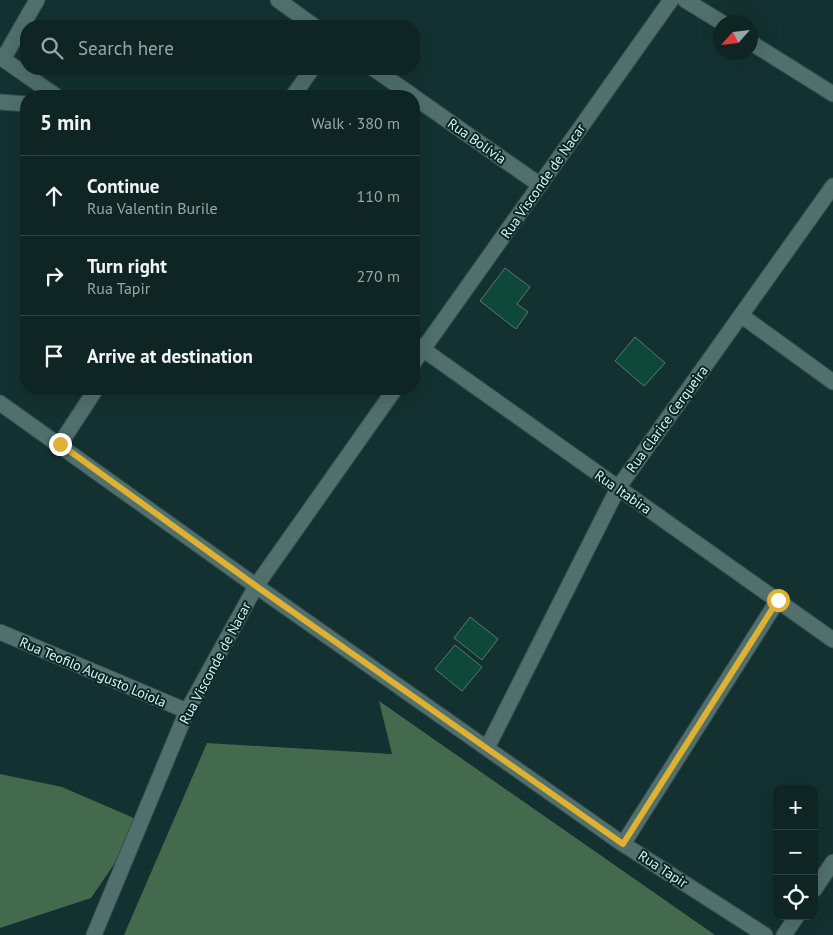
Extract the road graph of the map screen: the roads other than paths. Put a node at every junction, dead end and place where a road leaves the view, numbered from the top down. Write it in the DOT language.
graph roads {
  1 [pos="37,0"];
  2 [pos="278,0"];
  3 [pos="671,0"];
  4 [pos="686,0"];
  5 [pos="713,17"];
  6 [pos="25,20"];
  7 [pos="306,20"];
  8 [pos="20,27"];
  9 [pos="758,47"];
  10 [pos="1,58"];
  11 [pos="20,71"];
  12 [pos="26,75"];
  13 [pos="308,75"];
  14 [pos="383,75"];
  15 [pos="47,90"];
  16 [pos="297,90"];
  17 [pos="405,90"];
  18 [pos="833,94"];
  19 [pos="420,100"];
  20 [pos="0,102"];
  21 [pos="20,104"];
  22 [pos="540,184"];
  23 [pos="833,186"];
  24 [pos="742,316"];
  25 [pos="420,348"];
  26 [pos="420,354"];
  27 [pos="833,382"];
  28 [pos="92,395"];
  29 [pos="391,395"];
  30 [pos="0,403"];
  31 [pos="60,444"];
  32 [pos="618,488"];
  33 [pos="256,586"];
  34 [pos="778,600"];
  35 [pos="0,632"];
  36 [pos="833,640"];
  37 [pos="187,711"];
  38 [pos="487,748"];
  39 [pos="623,844"];
  40 [pos="833,862"];
  41 [pos="818,884"];
  42 [pos="794,920"];
  43 [pos="94,935"];
  44 [pos="765,935"];
  45 [pos="784,935"];
  1 -- 6 [label="street"];
  2 -- 7 [label="street"];
  3 -- 22 [label="street, Rua Visconde de Nacar"];
  4 -- 5 [label="street"];
  8 -- 10 [label="street"];
  9 -- 18 [label="street"];
  10 -- 11 [label="street"];
  12 -- 15 [label="street"];
  13 -- 16 [label="street"];
  14 -- 17 [label="street, Rua Bolívia"];
  19 -- 22 [label="street, Rua Bolívia"];
  20 -- 21 [label="street"];
  22 -- 25 [label="street, Rua Visconde de Nacar"];
  23 -- 24 [label="street, Rua Clarice Cerqueira"];
  24 -- 27 [label="street"];
  24 -- 32 [label="street, Rua Clarice Cerqueira"];
  26 -- 32 [label="street, Rua Itabira"];
  28 -- 31 [label="street"];
  29 -- 33 [label="street, Rua Visconde de Nacar"];
  30 -- 31 [label="street, Rua Tapir"];
  31 -- 33 [label="street, Rua Tapir"];
  32 -- 34 [label="street, Rua Itabira"];
  32 -- 38 [label="street, Rua Clarice Cerqueira"];
  33 -- 37 [label="street, Rua Visconde de Nacar"];
  33 -- 38 [label="street, Rua Tapir"];
  34 -- 36 [label="street, Rua Itabira"];
  34 -- 39 [label="street"];
  35 -- 37 [label="street, Rua Teofilo Augusto Loiola"];
  37 -- 43 [label="street, Rua Visconde de Nacar"];
  38 -- 39 [label="street, Rua Tapir"];
  39 -- 44 [label="street, Rua Tapir"];
  40 -- 41 [label="street"];
  42 -- 45 [label="street"];
}
